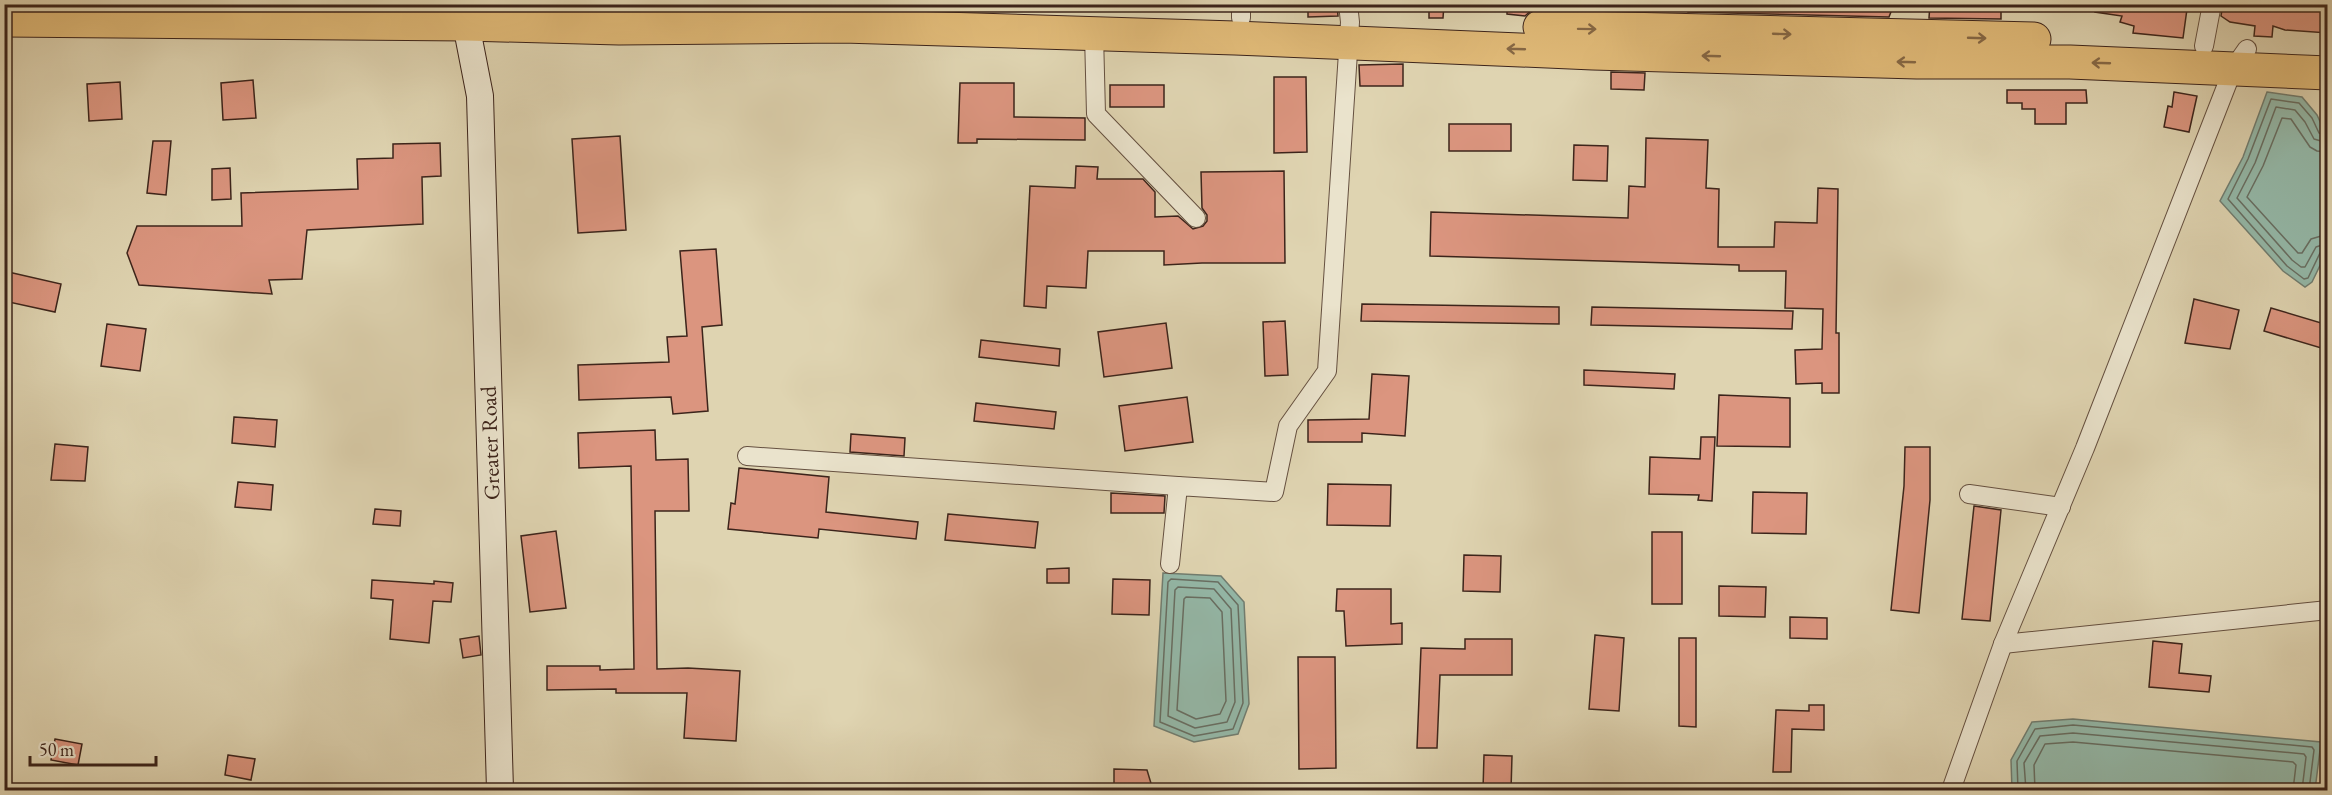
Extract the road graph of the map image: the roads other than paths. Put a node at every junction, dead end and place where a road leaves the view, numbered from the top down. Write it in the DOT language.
graph roads {
  1 [pos="2212,4"];
  2 [pos="547,5"];
  3 [pos="673,5"];
  4 [pos="735,5"];
  5 [pos="1241,11"];
  6 [pos="803,12"];
  7 [pos="320,14"];
  8 [pos="477,15"];
  9 [pos="4,20"];
  10 [pos="1349,23"];
  11 [pos="1094,34"];
  12 [pos="2204,46"];
  13 [pos="2328,53"];
  14 [pos="2240,59"];
  15 [pos="2328,73"];
  16 [pos="1196,218"];
  17 [pos="747,456"];
  18 [pos="1178,486"];
  19 [pos="1969,494"];
  20 [pos="2061,507"];
  21 [pos="1170,564"];
  22 [pos="2328,610"];
  23 [pos="2003,644"];
  24 [pos="500,790"];
  25 [pos="1951,790"];
  1 -- 12 [label="street"];
  2 -- 3 [label="highway"];
  3 -- 4 [label="highway"];
  4 -- 6 [label="highway"];
  5 -- 6 [label="highway"];
  5 -- 10 [label="highway"];
  6 -- 8 [label="highway"];
  6 -- 11 [label="highway"];
  7 -- 8 [label="highway"];
  7 -- 9 [label="highway"];
  8 -- 24 [label="street, Greater Road"];
  10 -- 11 [label="highway"];
  10 -- 12 [label="highway, one-way"];
  14 -- 10 [label="highway, one-way"];
  10 -- 18 [label="street"];
  11 -- 16 [label="street"];
  12 -- 14 [label="highway"];
  13 -- 14 [label="highway"];
  14 -- 15 [label="highway"];
  14 -- 20 [label="street"];
  17 -- 18 [label="street"];
  18 -- 21 [label="street"];
  19 -- 20 [label="street"];
  20 -- 23 [label="street"];
  22 -- 23 [label="street"];
  23 -- 25 [label="street"];
}
